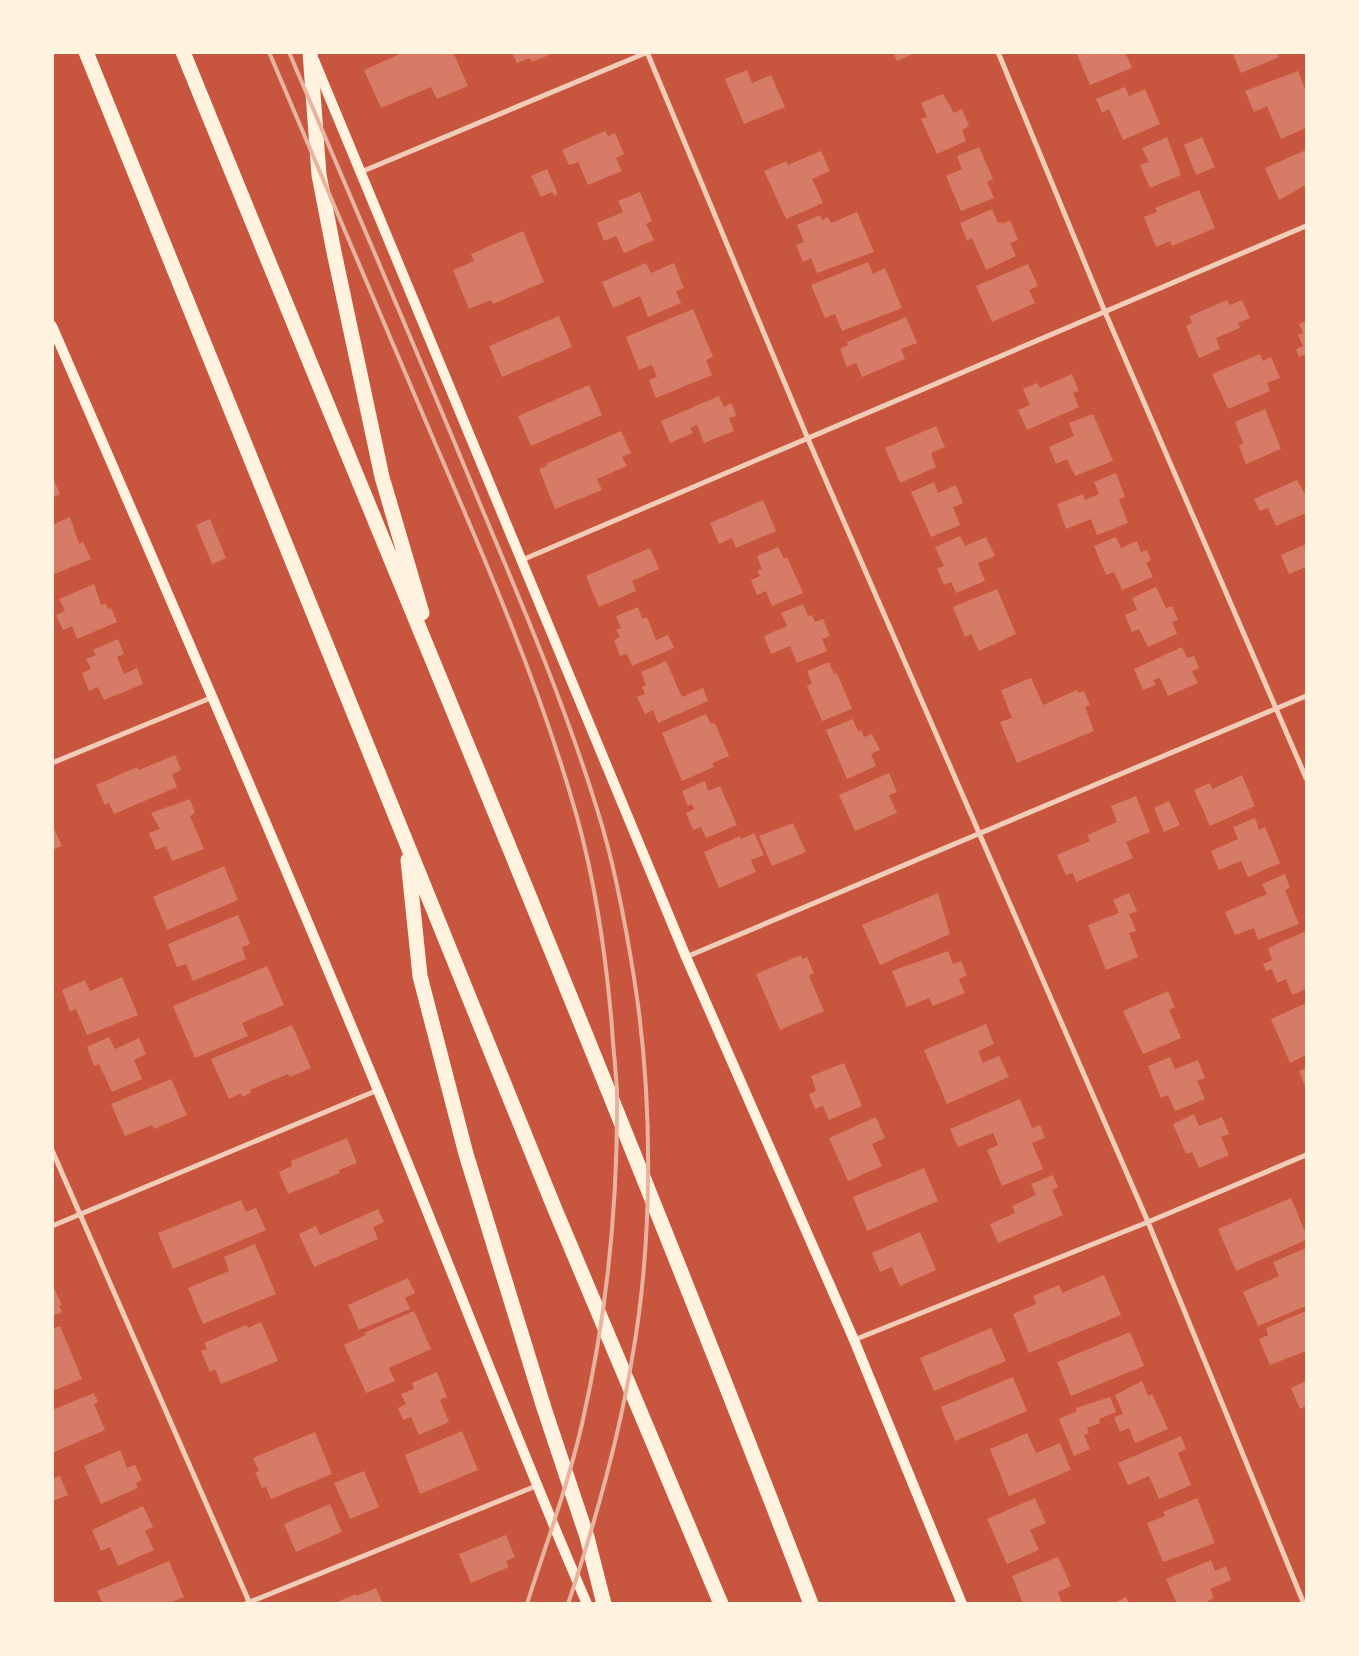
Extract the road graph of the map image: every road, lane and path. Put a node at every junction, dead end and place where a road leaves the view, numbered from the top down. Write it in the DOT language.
graph roads {
  1 [pos="86,52"];
  2 [pos="183,52"];
  3 [pos="310,52"];
  4 [pos="998,52"];
  5 [pos="647,53"];
  6 [pos="360,172"];
  7 [pos="1306,226"];
  8 [pos="1105,312"];
  9 [pos="52,326"];
  10 [pos="808,439"];
  11 [pos="522,560"];
  12 [pos="443,684"];
  13 [pos="1306,696"];
  14 [pos="213,697"];
  15 [pos="1276,709"];
  16 [pos="52,763"];
  17 [pos="1306,778"];
  18 [pos="978,833"];
  19 [pos="406,841"];
  20 [pos="686,957"];
  21 [pos="378,1090"];
  22 [pos="52,1150"];
  23 [pos="1306,1155"];
  24 [pos="80,1215"];
  25 [pos="1148,1222"];
  26 [pos="52,1226"];
  27 [pos="854,1340"];
  28 [pos="536,1486"];
  29 [pos="248,1603"];
  30 [pos="587,1604"];
  31 [pos="604,1604"];
  32 [pos="721,1604"];
  33 [pos="811,1604"];
  34 [pos="962,1604"];
  35 [pos="1304,1604"];
  1 -- 19 [label="highway"];
  2 -- 12 [label="highway"];
  3 -- 6 [label="main road"];
  3 -- 12 [label="highway"];
  4 -- 8 [label="street"];
  5 -- 6 [label="street"];
  5 -- 10 [label="street"];
  6 -- 11 [label="main road"];
  7 -- 8 [label="street"];
  8 -- 10 [label="street"];
  8 -- 15 [label="street"];
  9 -- 14 [label="main road"];
  10 -- 11 [label="street"];
  10 -- 18 [label="street"];
  11 -- 20 [label="main road"];
  12 -- 33 [label="highway"];
  13 -- 15 [label="street"];
  14 -- 16 [label="street"];
  14 -- 21 [label="main road"];
  15 -- 17 [label="street"];
  15 -- 18 [label="street"];
  18 -- 20 [label="street"];
  18 -- 25 [label="street"];
  19 -- 31 [label="highway"];
  19 -- 32 [label="highway"];
  20 -- 27 [label="main road"];
  21 -- 24 [label="street"];
  21 -- 28 [label="main road"];
  22 -- 24 [label="street"];
  23 -- 25 [label="street"];
  24 -- 26 [label="street"];
  24 -- 29 [label="street"];
  25 -- 27 [label="street"];
  25 -- 35 [label="street"];
  27 -- 34 [label="main road"];
  28 -- 29 [label="street"];
  28 -- 30 [label="main road"];
}
